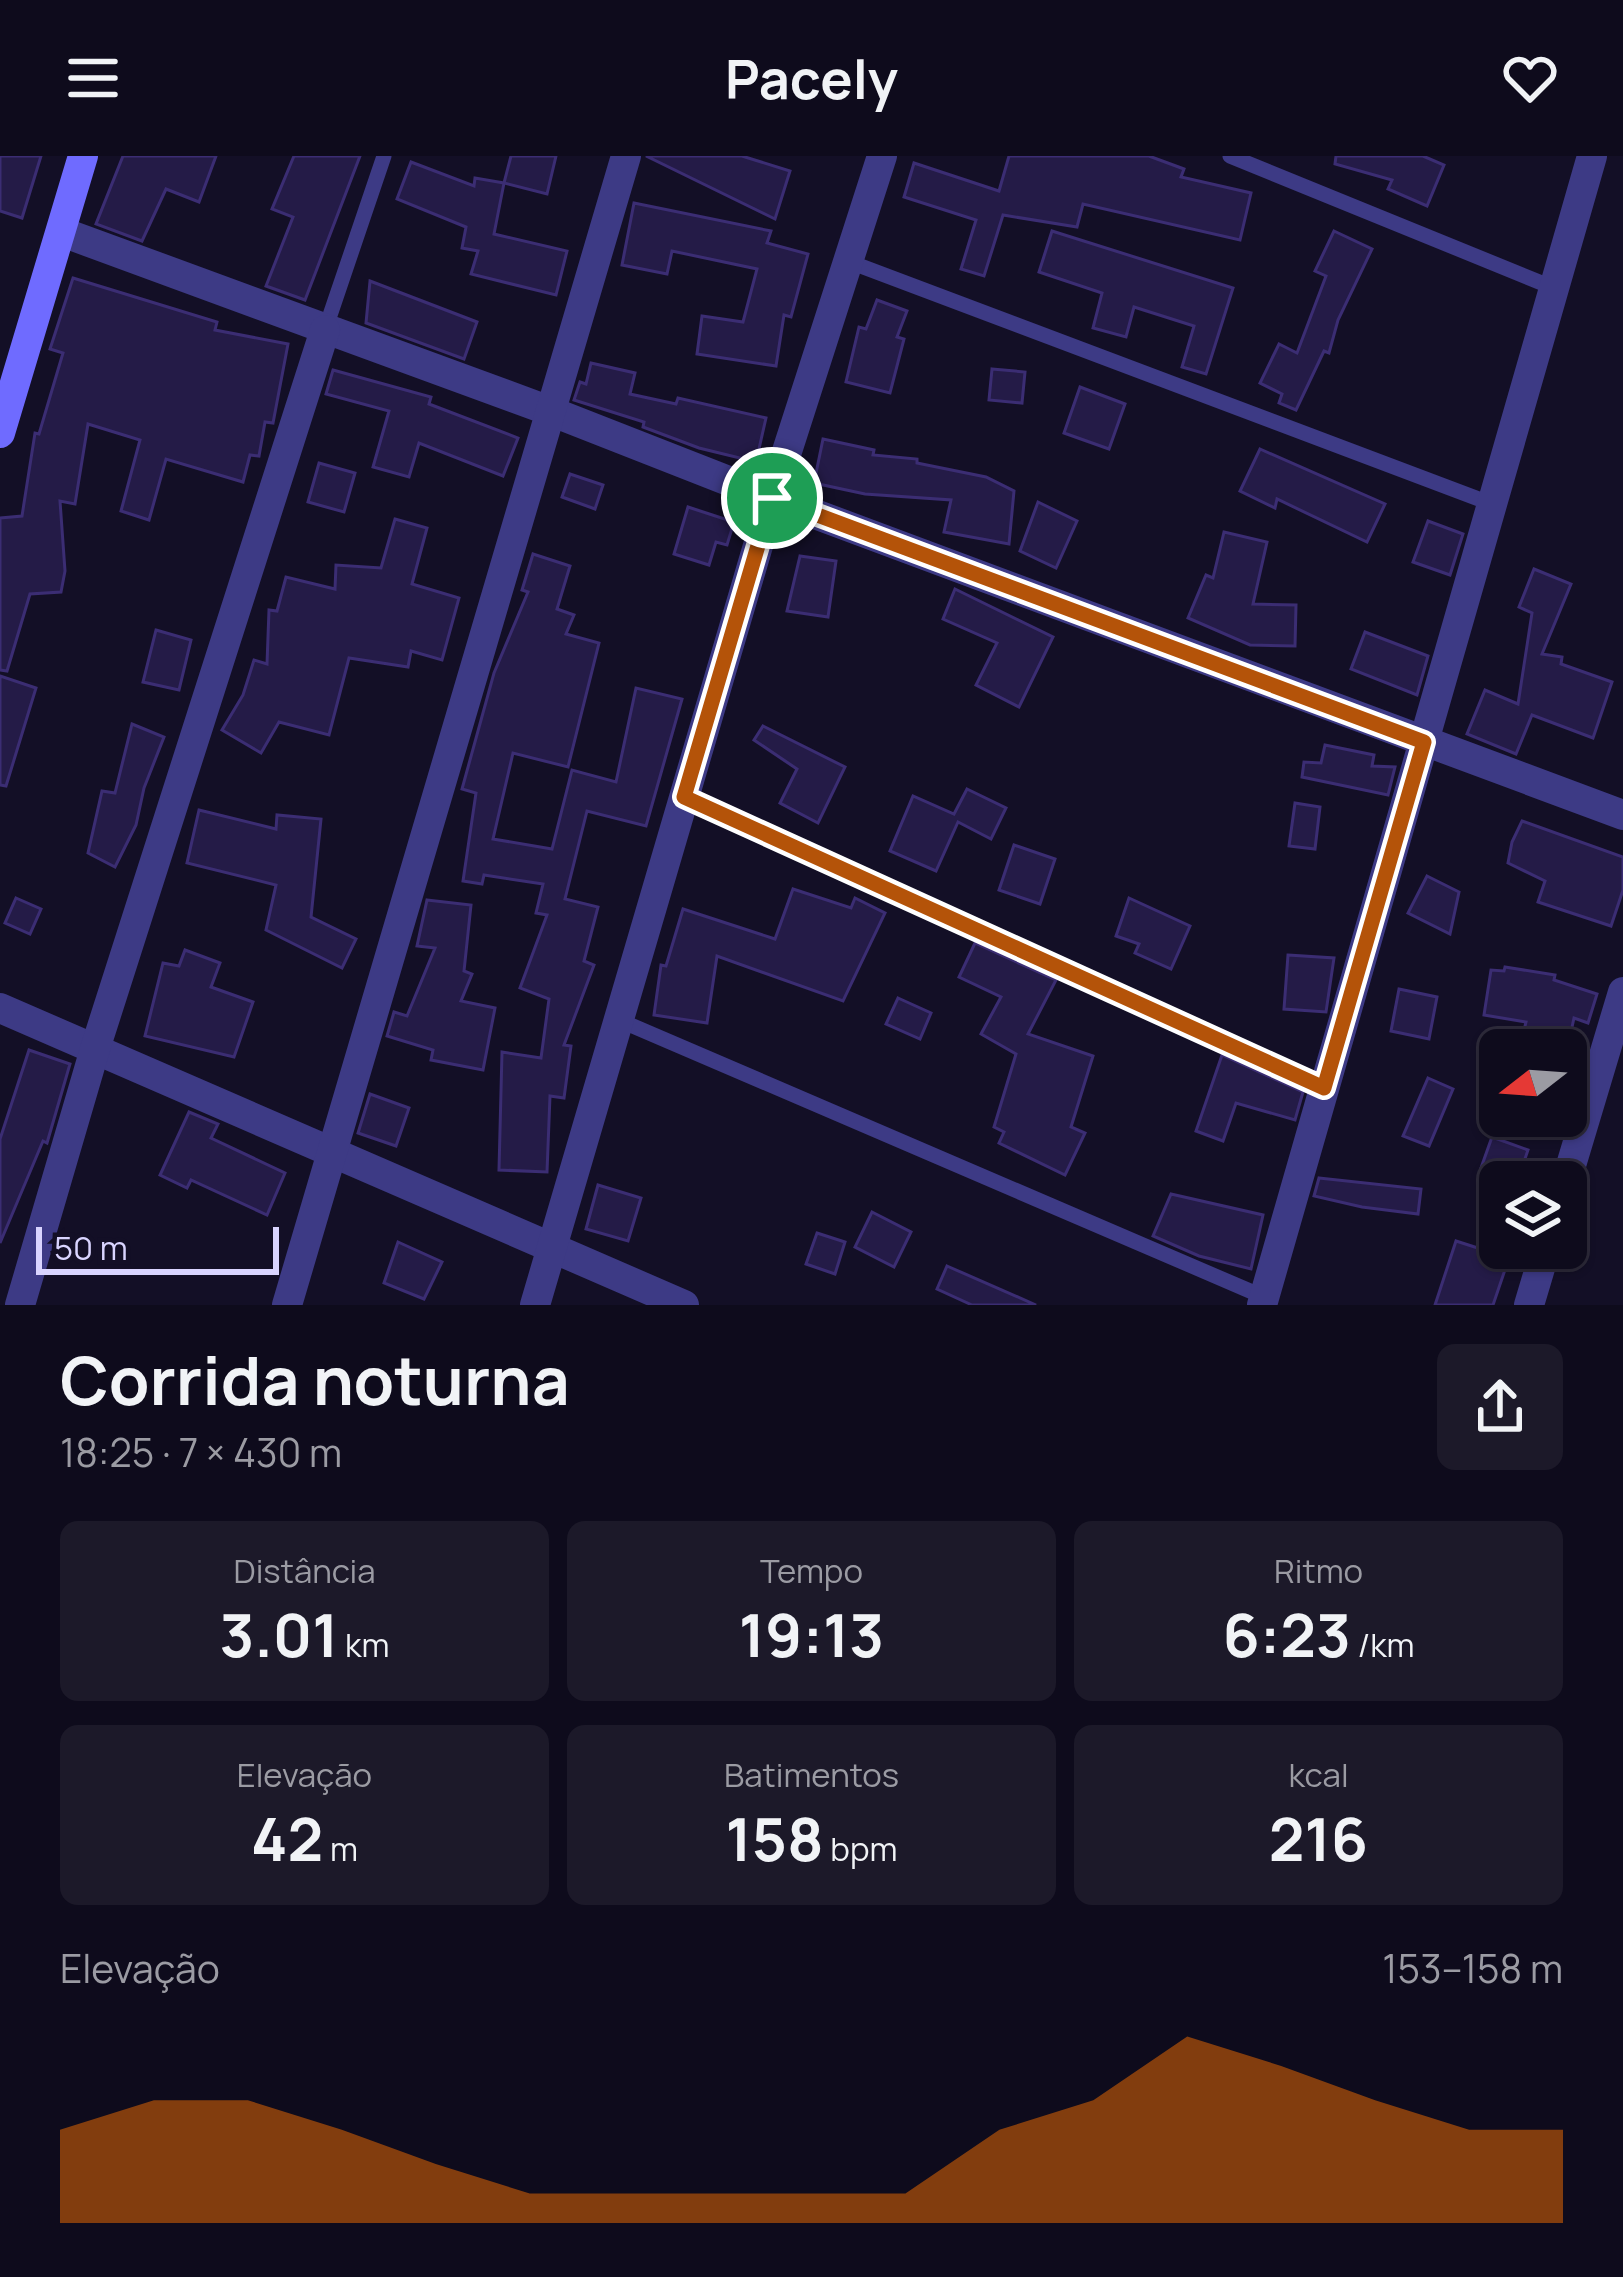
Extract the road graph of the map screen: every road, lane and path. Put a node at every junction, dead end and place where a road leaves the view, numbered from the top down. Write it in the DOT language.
graph roads {
  1 [pos="83,156"];
  2 [pos="384,156"];
  3 [pos="626,156"];
  4 [pos="882,156"];
  5 [pos="1230,156"];
  6 [pos="1592,156"];
  7 [pos="62,232"];
  8 [pos="850,262"];
  9 [pos="1554,288"];
  10 [pos="325,330"];
  11 [pos="550,411"];
  12 [pos="0,433"];
  13 [pos="772,498"];
  14 [pos="1492,504"];
  15 [pos="1424,742"];
  16 [pos="684,797"];
  17 [pos="1623,815"];
  18 [pos="1623,992"];
  19 [pos="0,1008"];
  20 [pos="619,1020"];
  21 [pos="95,1049"];
  22 [pos="1324,1088"];
  23 [pos="332,1152"];
  24 [pos="1572,1161"];
  25 [pos="552,1247"];
  26 [pos="1540,1269"];
  27 [pos="1263,1301"];
  28 [pos="20,1305"];
  29 [pos="287,1305"];
  30 [pos="535,1305"];
  31 [pos="684,1305"];
  32 [pos="1529,1305"];
  1 -- 7 [label="street"];
  2 -- 10 [label="lane"];
  3 -- 11 [label="street"];
  4 -- 8 [label="street"];
  5 -- 9 [label="lane"];
  6 -- 9 [label="street"];
  7 -- 10 [label="street"];
  7 -- 12 [label="street"];
  8 -- 13 [label="street"];
  8 -- 14 [label="lane"];
  9 -- 14 [label="street"];
  10 -- 11 [label="street"];
  10 -- 21 [label="street"];
  11 -- 13 [label="street"];
  11 -- 23 [label="street"];
  13 -- 15 [label="street"];
  13 -- 16 [label="street"];
  14 -- 15 [label="street"];
  15 -- 17 [label="street"];
  15 -- 22 [label="street"];
  16 -- 20 [label="street"];
  16 -- 22 [label="lane"];
  18 -- 24 [label="street"];
  19 -- 21 [label="street"];
  20 -- 25 [label="street"];
  20 -- 27 [label="lane"];
  21 -- 23 [label="street"];
  21 -- 28 [label="street"];
  22 -- 27 [label="street"];
  23 -- 25 [label="street"];
  23 -- 29 [label="street"];
  25 -- 30 [label="street"];
  25 -- 31 [label="street"];
  26 -- 32 [label="street"];
}
